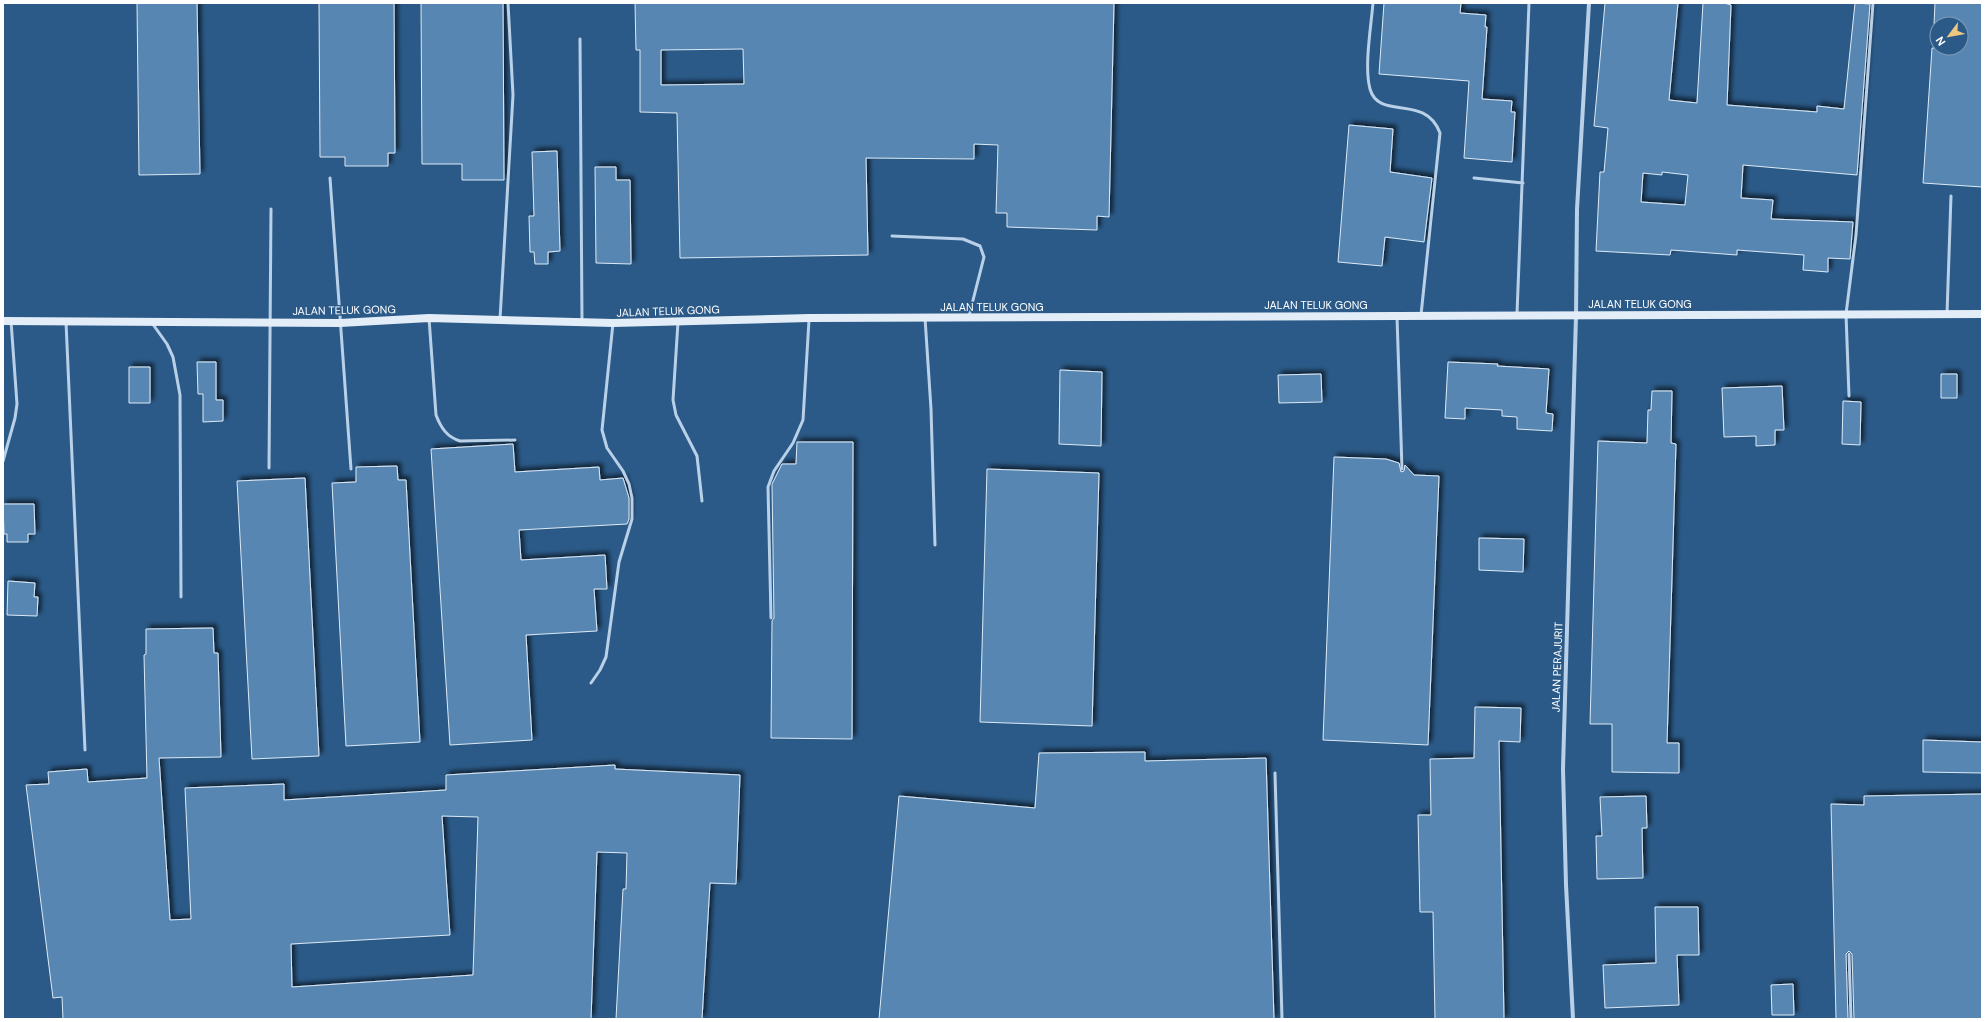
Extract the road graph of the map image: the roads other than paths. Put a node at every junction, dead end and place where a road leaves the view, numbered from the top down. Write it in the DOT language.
graph roads {
  1 [pos="508,3"];
  2 [pos="1373,3"];
  3 [pos="1529,3"];
  4 [pos="1589,3"];
  5 [pos="1873,3"];
  6 [pos="580,39"];
  7 [pos="330,178"];
  8 [pos="1474,178"];
  9 [pos="1523,183"];
  10 [pos="1951,196"];
  11 [pos="271,209"];
  12 [pos="892,236"];
  13 [pos="1517,314"];
  14 [pos="1846,314"];
  15 [pos="1947,314"];
  16 [pos="1982,314"];
  17 [pos="1397,315"];
  18 [pos="1421,315"];
  19 [pos="1576,316"];
  20 [pos="429,318"];
  21 [pos="809,318"];
  22 [pos="925,318"];
  23 [pos="968,318"];
  24 [pos="66,320"];
  25 [pos="7,321"];
  26 [pos="151,321"];
  27 [pos="500,321"];
  28 [pos="270,322"];
  29 [pos="678,322"];
  30 [pos="340,323"];
  31 [pos="582,323"];
  32 [pos="613,323"];
  33 [pos="1849,396"];
  34 [pos="515,440"];
  35 [pos="3,461"];
  36 [pos="269,468"];
  37 [pos="351,469"];
  38 [pos="1402,469"];
  39 [pos="702,502"];
  40 [pos="935,545"];
  41 [pos="181,597"];
  42 [pos="771,618"];
  43 [pos="591,683"];
  44 [pos="85,750"];
  45 [pos="1275,773"];
  46 [pos="1850,954"];
  47 [pos="1282,1019"];
  48 [pos="1573,1019"];
  49 [pos="1851,1019"];
  1 -- 27 [label="lane"];
  2 -- 18 [label="lane"];
  3 -- 9 [label="lane"];
  4 -- 19 [label="street, JALAN PERAJURIT"];
  5 -- 14 [label="lane"];
  6 -- 31 [label="lane"];
  7 -- 30 [label="lane"];
  8 -- 9 [label="lane"];
  9 -- 13 [label="lane"];
  10 -- 15 [label="lane"];
  11 -- 28 [label="lane"];
  12 -- 23 [label="lane"];
  13 -- 18 [label="street, JALAN TELUK GONG"];
  13 -- 19 [label="street, JALAN TELUK GONG"];
  14 -- 15 [label="street, JALAN TELUK GONG"];
  14 -- 19 [label="street, JALAN TELUK GONG"];
  14 -- 33 [label="lane"];
  15 -- 16 [label="street, JALAN TELUK GONG"];
  17 -- 18 [label="street, JALAN TELUK GONG"];
  17 -- 23 [label="street, JALAN TELUK GONG"];
  17 -- 38 [label="lane"];
  19 -- 48 [label="street, JALAN PERAJURIT"];
  20 -- 27 [label="street, JALAN TELUK GONG"];
  20 -- 30 [label="street, JALAN TELUK GONG"];
  20 -- 34 [label="lane"];
  21 -- 22 [label="street, JALAN TELUK GONG"];
  21 -- 29 [label="street, JALAN TELUK GONG"];
  21 -- 42 [label="lane"];
  22 -- 23 [label="street, JALAN TELUK GONG"];
  22 -- 40 [label="lane"];
  24 -- 25 [label="street, JALAN TELUK GONG"];
  24 -- 26 [label="street, JALAN TELUK GONG"];
  24 -- 44 [label="lane"];
  25 -- 35 [label="lane"];
  26 -- 28 [label="street, JALAN TELUK GONG"];
  26 -- 41 [label="lane"];
  27 -- 31 [label="street, JALAN TELUK GONG"];
  28 -- 30 [label="street, JALAN TELUK GONG"];
  28 -- 36 [label="lane"];
  29 -- 32 [label="street, JALAN TELUK GONG"];
  29 -- 39 [label="lane"];
  30 -- 37 [label="lane"];
  31 -- 32 [label="street, JALAN TELUK GONG"];
  32 -- 43 [label="lane"];
  45 -- 47 [label="lane"];
  46 -- 49 [label="lane"];
}
